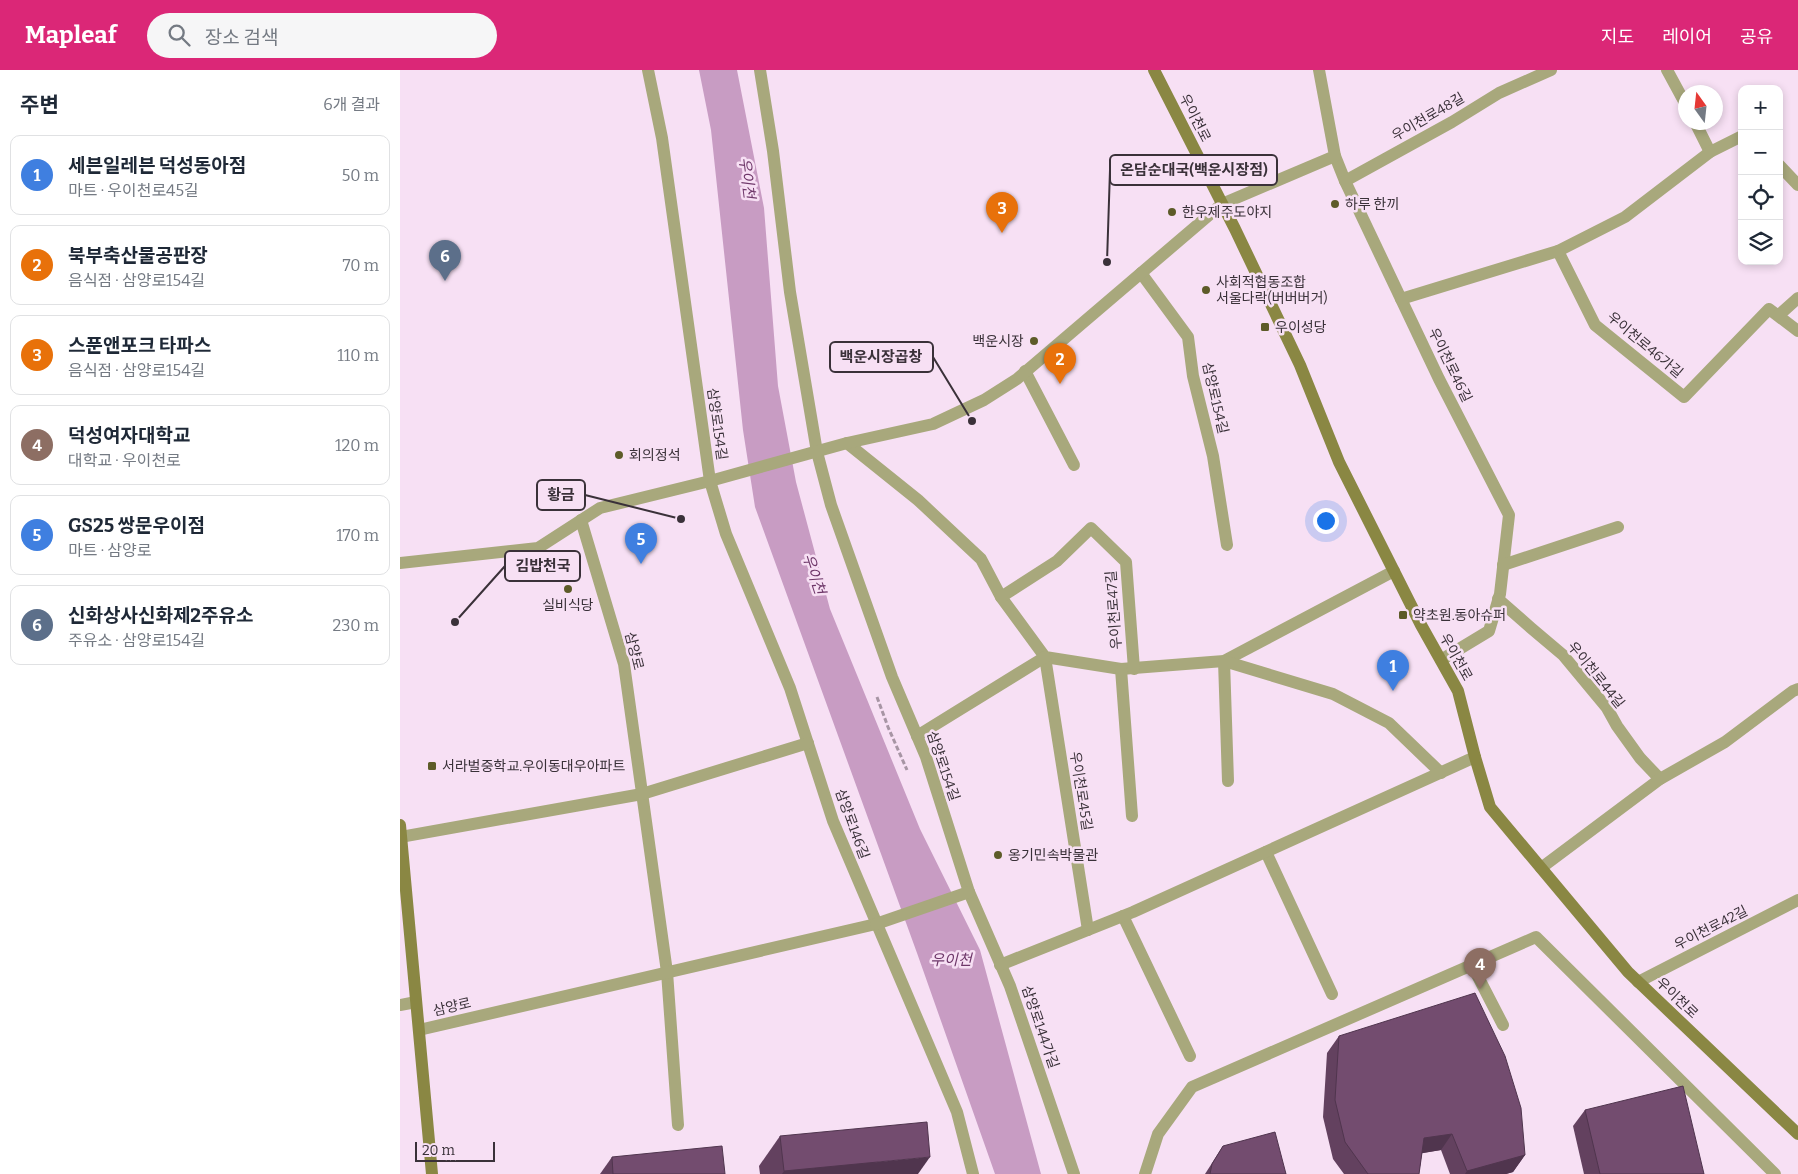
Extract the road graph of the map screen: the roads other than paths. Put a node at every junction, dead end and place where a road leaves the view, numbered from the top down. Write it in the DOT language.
graph roads {
  1 [pos="648,70"];
  2 [pos="760,70"];
  3 [pos="1154,70"];
  4 [pos="1319,70"];
  5 [pos="1551,70"];
  6 [pos="1667,70"];
  7 [pos="1678,90"];
  8 [pos="1699,130"];
  9 [pos="1738,138"];
  10 [pos="1710,152"];
  11 [pos="1335,156"];
  12 [pos="1783,169"];
  13 [pos="1345,181"];
  14 [pos="1798,185"];
  15 [pos="1222,204"];
  16 [pos="1558,251"];
  17 [pos="1141,273"];
  18 [pos="1798,298"];
  19 [pos="1402,300"];
  20 [pos="1778,315"];
  21 [pos="1798,331"];
  22 [pos="1025,371"];
  23 [pos="848,443"];
  24 [pos="817,452"];
  25 [pos="1074,464"];
  26 [pos="710,481"];
  27 [pos="581,520"];
  28 [pos="1618,527"];
  29 [pos="1227,545"];
  30 [pos="400,562"];
  31 [pos="1503,565"];
  32 [pos="1394,571"];
  33 [pos="1001,597"];
  34 [pos="1498,599"];
  35 [pos="1045,657"];
  36 [pos="1441,660"];
  37 [pos="1224,661"];
  38 [pos="1128,669"];
  39 [pos="1798,689"];
  40 [pos="917,736"];
  41 [pos="808,743"];
  42 [pos="1475,757"];
  43 [pos="1441,772"];
  44 [pos="1660,779"];
  45 [pos="1228,781"];
  46 [pos="642,794"];
  47 [pos="1132,816"];
  48 [pos="400,833"];
  49 [pos="1266,852"];
  50 [pos="1542,868"];
  51 [pos="969,892"];
  52 [pos="1798,900"];
  53 [pos="1122,916"];
  54 [pos="876,924"];
  55 [pos="1088,930"];
  56 [pos="1000,965"];
  57 [pos="1472,965"];
  58 [pos="668,972"];
  59 [pos="1638,982"];
  60 [pos="1332,994"];
  61 [pos="416,1002"];
  62 [pos="400,1005"];
  63 [pos="1503,1025"];
  64 [pos="419,1030"];
  65 [pos="1190,1056"];
  66 [pos="678,1125"];
  67 [pos="1798,1134"];
  68 [pos="432,1174"];
  69 [pos="973,1174"];
  70 [pos="1074,1174"];
  71 [pos="1145,1174"];
  72 [pos="1775,1174"];
  1 -- 26 [label="street, 삼양로154길"];
  2 -- 24 [label="street, 삼양로154길"];
  3 -- 15 [label="street, 우이천로"];
  4 -- 11 [label="street"];
  5 -- 13 [label="street, 우이천로48길"];
  6 -- 7 [label="street"];
  8 -- 10 [label="street"];
  9 -- 10 [label="street"];
  10 -- 16 [label="street"];
  11 -- 13 [label="street"];
  11 -- 15 [label="street"];
  12 -- 14 [label="street"];
  13 -- 19 [label="street, 우이천로46길"];
  15 -- 17 [label="street"];
  15 -- 32 [label="street, 우이천로"];
  16 -- 19 [label="street"];
  16 -- 20 [label="street, 우이천로46가길"];
  17 -- 22 [label="street"];
  17 -- 29 [label="street, 삼양로154길"];
  18 -- 20 [label="street, 우이천로46가길"];
  19 -- 31 [label="street, 우이천로46길"];
  20 -- 21 [label="street"];
  22 -- 23 [label="street"];
  22 -- 25 [label="street"];
  23 -- 24 [label="street"];
  23 -- 33 [label="street"];
  24 -- 26 [label="street"];
  24 -- 40 [label="street, 삼양로154길"];
  26 -- 27 [label="street, 삼양로154길"];
  26 -- 41 [label="street, 삼양로146길"];
  27 -- 30 [label="street, 삼양로154길"];
  27 -- 46 [label="street, 삼양로"];
  28 -- 31 [label="street"];
  31 -- 34 [label="street, 우이천로46길"];
  32 -- 36 [label="street, 우이천로"];
  32 -- 37 [label="street, 우이천로47길"];
  33 -- 35 [label="street"];
  33 -- 38 [label="street, 우이천로47길"];
  34 -- 36 [label="street, 우이천로46길"];
  34 -- 44 [label="street, 우이천로44길"];
  35 -- 38 [label="street, 우이천로47길"];
  35 -- 40 [label="street"];
  35 -- 55 [label="street, 우이천로45길"];
  36 -- 42 [label="street, 우이천로"];
  37 -- 38 [label="street, 우이천로47길"];
  37 -- 43 [label="street"];
  37 -- 45 [label="street"];
  38 -- 47 [label="street, 우이천로47길"];
  39 -- 44 [label="street"];
  40 -- 51 [label="street, 삼양로154길"];
  41 -- 46 [label="street, 삼양로"];
  41 -- 54 [label="street, 삼양로146길"];
  42 -- 43 [label="street"];
  42 -- 50 [label="street, 우이천로"];
  43 -- 49 [label="street"];
  44 -- 50 [label="street"];
  46 -- 48 [label="street, 삼양로"];
  46 -- 58 [label="street, 삼양로"];
  48 -- 61 [label="street, 삼양로"];
  49 -- 53 [label="street"];
  49 -- 60 [label="street"];
  50 -- 59 [label="street, 우이천로"];
  51 -- 54 [label="street, 삼양로, bridge"];
  51 -- 56 [label="street, 삼양로144가길"];
  52 -- 59 [label="street, 우이천로42길"];
  53 -- 55 [label="street"];
  53 -- 65 [label="street"];
  54 -- 58 [label="street, 삼양로"];
  54 -- 69 [label="street, 삼양로146길"];
  55 -- 56 [label="street"];
  56 -- 70 [label="street, 삼양로144가길"];
  57 -- 63 [label="street"];
  57 -- 71 [label="street"];
  57 -- 72 [label="street"];
  58 -- 64 [label="street, 삼양로"];
  58 -- 66 [label="street, 삼양로"];
  59 -- 67 [label="street, 우이천로"];
  61 -- 62 [label="street, 삼양로"];
  61 -- 64 [label="street, 삼양로"];
  64 -- 68 [label="street, 삼양로"];
}
